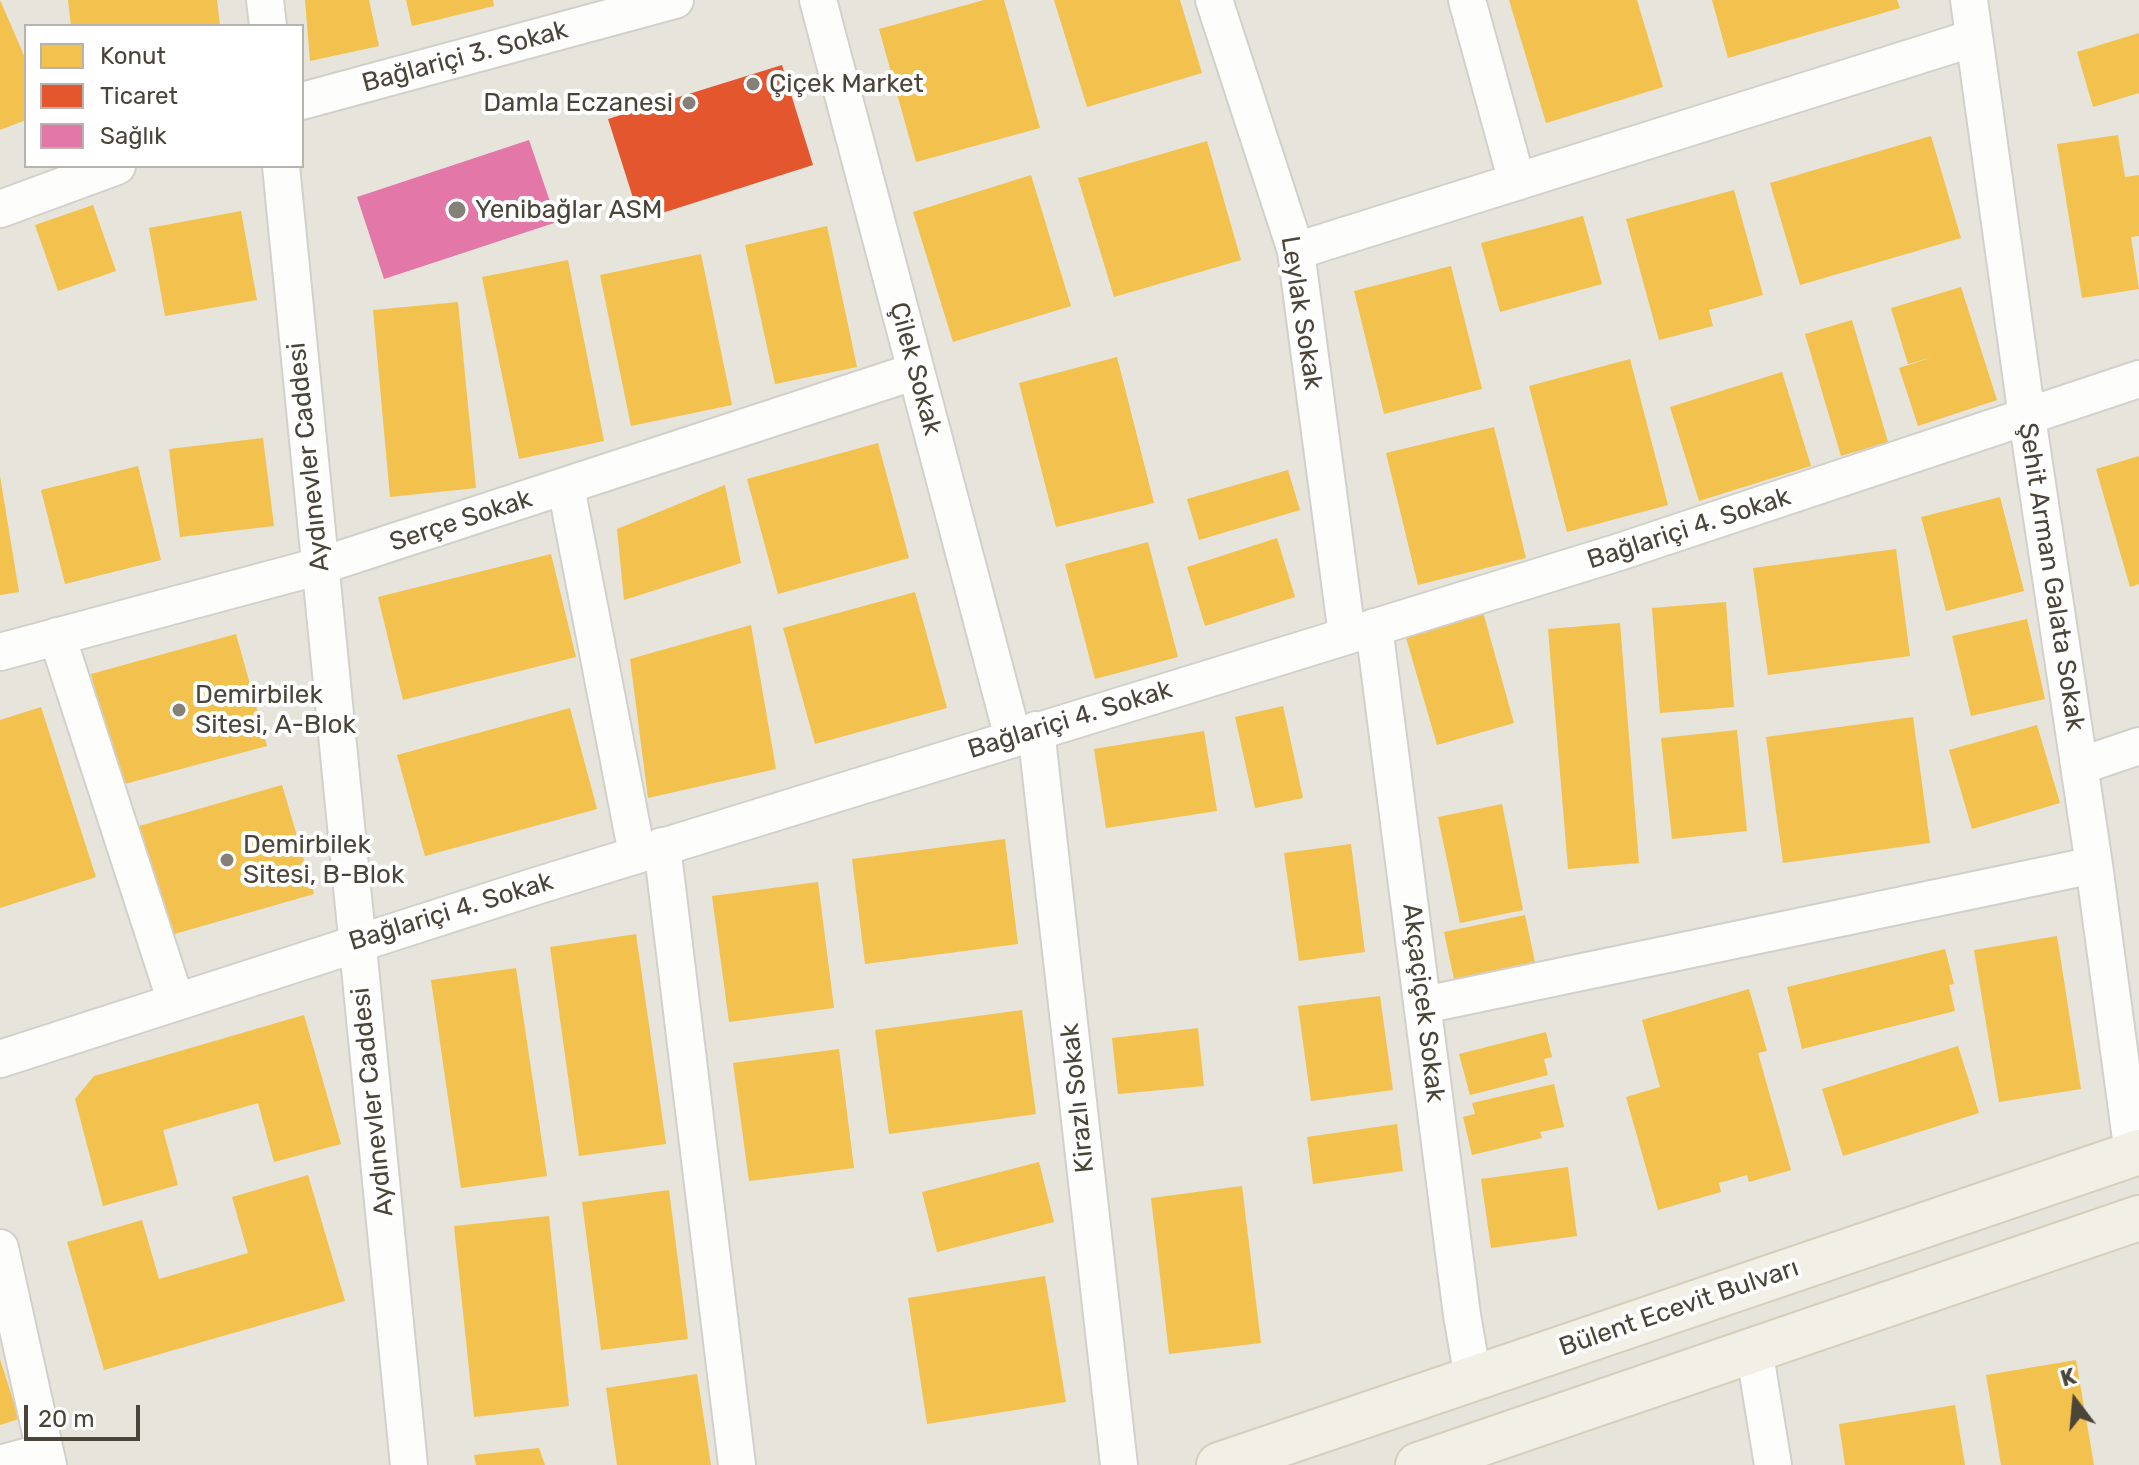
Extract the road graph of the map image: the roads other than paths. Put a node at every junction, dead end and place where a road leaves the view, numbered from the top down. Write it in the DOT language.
graph roads {
  1 [pos="265,0"];
  2 [pos="675,0"];
  3 [pos="818,0"];
  4 [pos="1214,0"];
  5 [pos="1467,0"];
  6 [pos="1975,11"];
  7 [pos="577,13"];
  8 [pos="268,24"];
  9 [pos="304,100"];
  10 [pos="112,168"];
  11 [pos="281,168"];
  12 [pos="1517,182"];
  13 [pos="0,209"];
  14 [pos="1296,251"];
  15 [pos="916,371"];
  16 [pos="2139,379"];
  17 [pos="2027,417"];
  18 [pos="566,487"];
  19 [pos="320,566"];
  20 [pos="1361,631"];
  21 [pos="57,636"];
  22 [pos="0,652"];
  23 [pos="1025,734"];
  24 [pos="2139,746"];
  25 [pos="2080,766"];
  26 [pos="649,850"];
  27 [pos="2094,865"];
  28 [pos="356,942"];
  29 [pos="176,1002"];
  30 [pos="1424,1005"];
  31 [pos="0,1059"];
  32 [pos="2136,1153"];
  33 [pos="2138,1227"];
  34 [pos="0,1248"];
  35 [pos="1754,1349"];
  36 [pos="1473,1378"];
  37 [pos="46,1458"];
  38 [pos="0,1464"];
  39 [pos="409,1465"];
  40 [pos="737,1465"];
  41 [pos="1119,1465"];
  42 [pos="1219,1465"];
  43 [pos="1418,1465"];
  44 [pos="1773,1465"];
  1 -- 8 [label="street"];
  2 -- 7 [label="street, Bağlariçi 3. Sokak"];
  3 -- 15 [label="street, Çilek Sokak"];
  4 -- 14 [label="street, Leylak Sokak"];
  5 -- 12 [label="street"];
  6 -- 12 [label="street"];
  6 -- 17 [label="street, Şehit Arman Galata Sokak"];
  7 -- 9 [label="street, Bağlariçi 3. Sokak"];
  10 -- 13 [label="street"];
  11 -- 19 [label="street, Aydınevler Caddesi"];
  12 -- 14 [label="street"];
  14 -- 20 [label="street, Leylak Sokak"];
  15 -- 18 [label="street, Serçe Sokak"];
  15 -- 23 [label="street, Çilek Sokak"];
  16 -- 17 [label="street, Bağlariçi 4. Sokak"];
  17 -- 20 [label="street, Bağlariçi 4. Sokak"];
  17 -- 25 [label="street, Şehit Arman Galata Sokak"];
  18 -- 19 [label="street, Serçe Sokak"];
  18 -- 26 [label="street"];
  19 -- 21 [label="street, Serçe Sokak"];
  19 -- 28 [label="street, Aydınevler Caddesi"];
  20 -- 23 [label="street, Bağlariçi 4. Sokak"];
  20 -- 30 [label="street, Akçaçiçek Sokak"];
  21 -- 22 [label="street, Serçe Sokak"];
  21 -- 29 [label="street"];
  23 -- 26 [label="street, Bağlariçi 4. Sokak"];
  23 -- 41 [label="street, Kirazlı Sokak"];
  24 -- 25 [label="street"];
  25 -- 27 [label="street, Şehit Arman Galata Sokak"];
  26 -- 28 [label="street, Bağlariçi 4. Sokak"];
  26 -- 40 [label="street"];
  27 -- 30 [label="street"];
  27 -- 32 [label="street, Şehit Arman Galata Sokak"];
  28 -- 29 [label="street, Bağlariçi 4. Sokak"];
  28 -- 39 [label="street, Aydınevler Caddesi"];
  29 -- 31 [label="street, Bağlariçi 4. Sokak"];
  30 -- 36 [label="street, Akçaçiçek Sokak"];
  32 -- 36 [label="main road, Bülent Ecevit Bulvarı"];
  33 -- 35 [label="main road"];
  34 -- 37 [label="street"];
  35 -- 43 [label="main road"];
  35 -- 44 [label="street"];
  36 -- 42 [label="main road, Bülent Ecevit Bulvarı"];
  37 -- 38 [label="street"];
}
